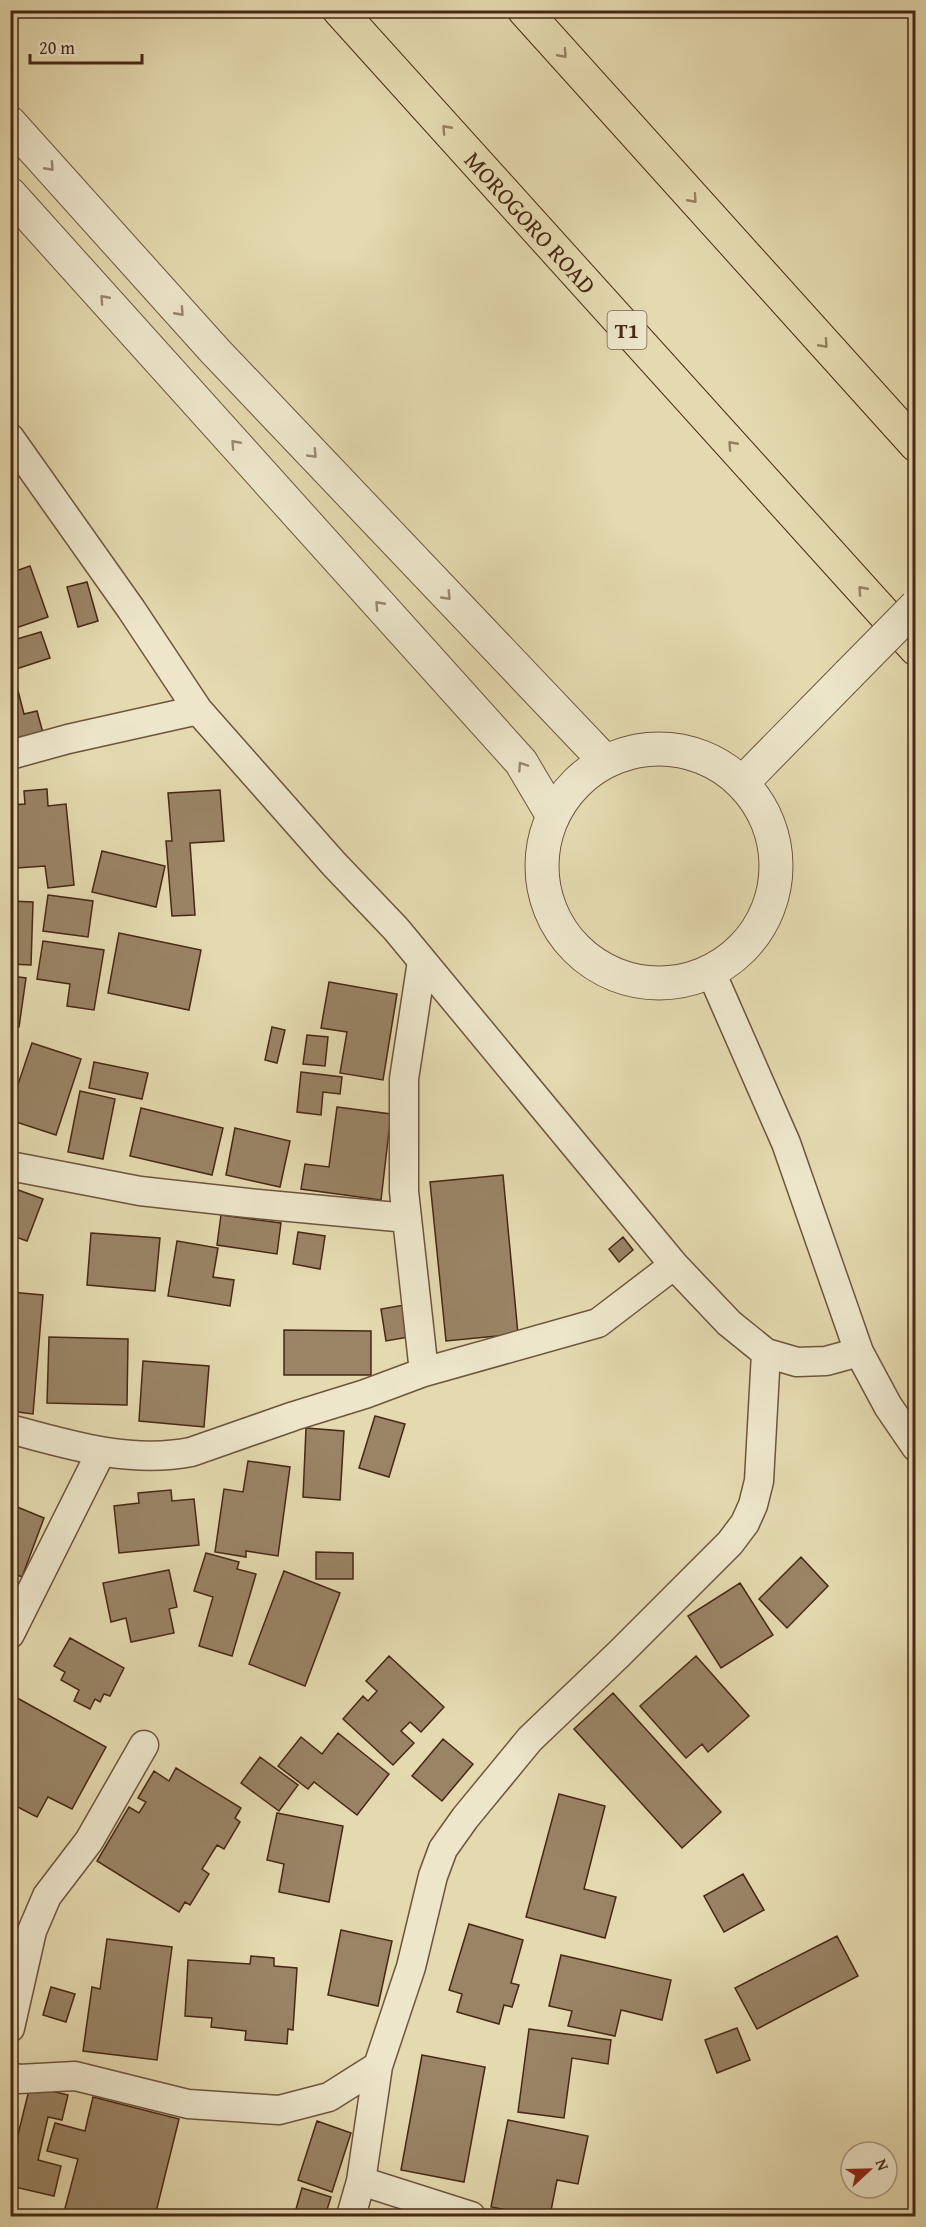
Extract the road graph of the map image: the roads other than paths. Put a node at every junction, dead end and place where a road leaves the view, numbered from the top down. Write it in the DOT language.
graph roads {
  1 [pos="339,10"];
  2 [pos="524,10"];
  3 [pos="10,123"];
  4 [pos="10,195"];
  5 [pos="10,438"];
  6 [pos="915,445"];
  7 [pos="915,606"];
  8 [pos="915,649"];
  9 [pos="198,710"];
  10 [pos="10,755"];
  11 [pos="605,761"];
  12 [pos="742,783"];
  13 [pos="553,816"];
  14 [pos="422,961"];
  15 [pos="711,972"];
  16 [pos="10,1166"];
  17 [pos="407,1218"];
  18 [pos="674,1265"];
  19 [pos="859,1352"];
  20 [pos="766,1353"];
  21 [pos="424,1372"];
  22 [pos="10,1429"];
  23 [pos="915,1447"];
  24 [pos="101,1452"];
  25 [pos="10,1634"];
  26 [pos="144,1745"];
  27 [pos="10,2028"];
  28 [pos="378,2066"];
  29 [pos="10,2077"];
  30 [pos="361,2181"];
  31 [pos="351,2217"];
  32 [pos="471,2217"];
  8 -- 1 [label="highway, MOROGORO ROAD / T1, one-way"];
  2 -- 6 [label="highway, one-way"];
  3 -- 11 [label="street, one-way"];
  13 -- 4 [label="street, one-way"];
  5 -- 9 [label="street"];
  7 -- 12 [label="street, bridge"];
  9 -- 10 [label="street"];
  9 -- 14 [label="street"];
  11 -- 12 [label="street"];
  11 -- 13 [label="street"];
  12 -- 15 [label="street"];
  13 -- 15 [label="street"];
  14 -- 17 [label="street"];
  14 -- 18 [label="street"];
  15 -- 19 [label="street"];
  16 -- 17 [label="street"];
  17 -- 21 [label="street"];
  18 -- 20 [label="street"];
  18 -- 21 [label="street"];
  19 -- 20 [label="street"];
  19 -- 23 [label="street"];
  20 -- 28 [label="street"];
  21 -- 24 [label="street"];
  22 -- 24 [label="street"];
  24 -- 25 [label="street"];
  26 -- 27 [label="street"];
  28 -- 29 [label="street"];
  28 -- 30 [label="street"];
  30 -- 31 [label="street"];
  30 -- 32 [label="street"];
}
